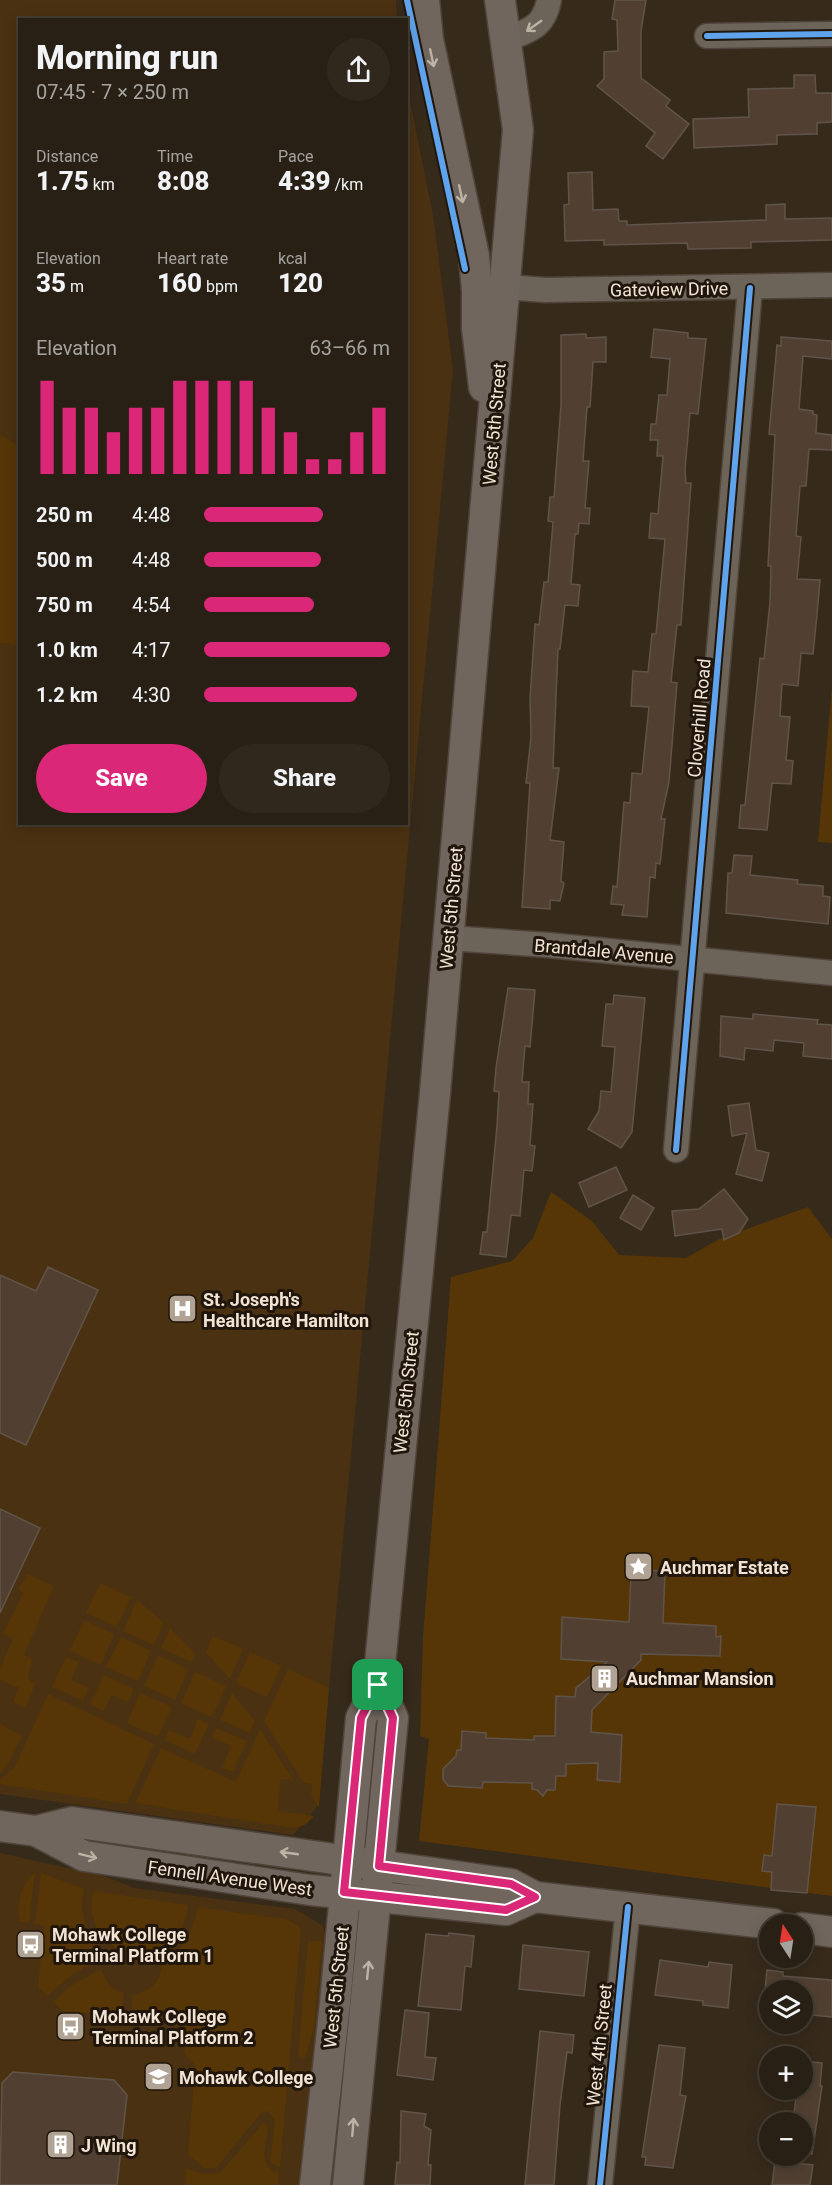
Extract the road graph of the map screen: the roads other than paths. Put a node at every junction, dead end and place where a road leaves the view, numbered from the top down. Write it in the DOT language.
graph roads {
  1 [pos="424,0"];
  2 [pos="500,0"];
  3 [pos="549,0"];
  4 [pos="832,34"];
  5 [pos="706,36"];
  6 [pos="505,39"];
  7 [pos="832,285"];
  8 [pos="506,287"];
  9 [pos="750,288"];
  10 [pos="492,445"];
  11 [pos="448,938"];
  12 [pos="693,959"];
  13 [pos="832,973"];
  14 [pos="676,1150"];
  15 [pos="378,1685"];
  16 [pos="0,1826"];
  17 [pos="36,1831"];
  18 [pos="346,1861"];
  19 [pos="379,1866"];
  20 [pos="344,1892"];
  21 [pos="375,1897"];
  22 [pos="535,1897"];
  23 [pos="628,1907"];
  24 [pos="759,1922"];
  25 [pos="813,1929"];
  26 [pos="832,1932"];
  27 [pos="315,2185"];
  28 [pos="348,2185"];
  29 [pos="600,2185"];
  1 -- 10 [label="main road, one-way"];
  2 -- 6 [label="main road, West 5th Street"];
  3 -- 6 [label="street, one-way"];
  4 -- 5 [label="street"];
  6 -- 8 [label="main road, West 5th Street"];
  7 -- 9 [label="street, Gateview Drive"];
  8 -- 9 [label="street, Gateview Drive"];
  8 -- 10 [label="main road, West 5th Street"];
  9 -- 12 [label="street, Cloverhill Road"];
  10 -- 11 [label="main road, West 5th Street"];
  11 -- 12 [label="street, Brantdale Avenue"];
  11 -- 15 [label="main road, West 5th Street"];
  12 -- 13 [label="street, Brantdale Avenue"];
  12 -- 14 [label="street, Cloverhill Road"];
  15 -- 18 [label="main road, West 5th Street"];
  15 -- 19 [label="main road, West 5th Street"];
  16 -- 17 [label="main road, Fennell Avenue West"];
  18 -- 17 [label="main road, Fennell Avenue West, one-way"];
  17 -- 20 [label="main road, Fennell Avenue West, one-way"];
  18 -- 19 [label="main road, Fennell Avenue West"];
  18 -- 20 [label="main road, West 5th Street"];
  19 -- 21 [label="main road, West 5th Street"];
  19 -- 22 [label="main road, Fennell Avenue West"];
  20 -- 21 [label="main road, Fennell Avenue West"];
  20 -- 27 [label="main road, West 5th Street"];
  21 -- 22 [label="main road, Fennell Avenue West"];
  28 -- 21 [label="main road, West 5th Street, one-way"];
  22 -- 23 [label="main road, Fennell Avenue West"];
  23 -- 24 [label="main road, Fennell Avenue West"];
  23 -- 29 [label="street, West 4th Street"];
  25 -- 26 [label="main road"];
}
